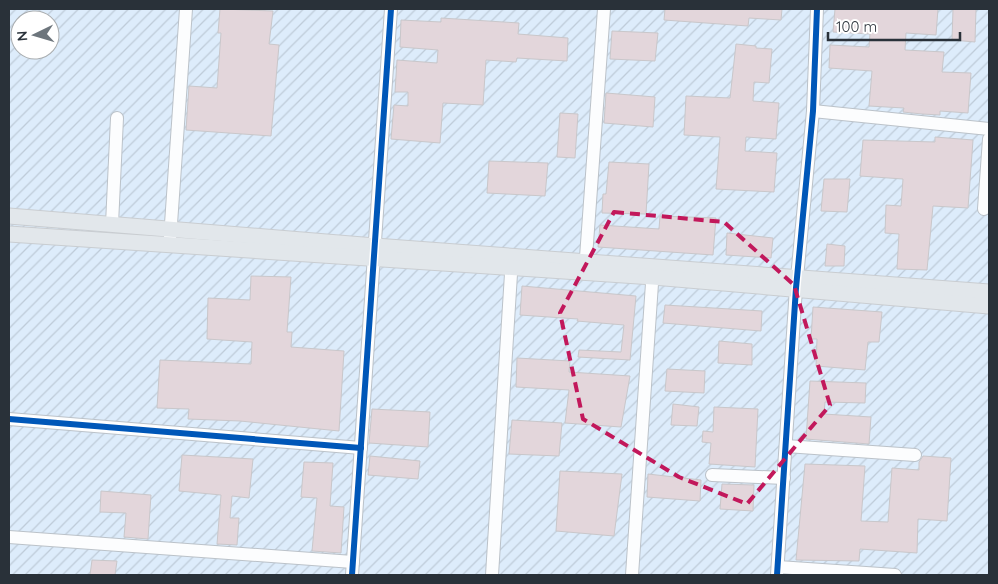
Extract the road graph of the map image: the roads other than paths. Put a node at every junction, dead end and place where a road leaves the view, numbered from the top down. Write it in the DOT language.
graph roads {
  1 [pos="186,9"];
  2 [pos="391,9"];
  3 [pos="604,9"];
  4 [pos="817,9"];
  5 [pos="813,111"];
  6 [pos="117,118"];
  7 [pos="989,129"];
  8 [pos="989,139"];
  9 [pos="984,209"];
  10 [pos="9,216"];
  11 [pos="112,224"];
  12 [pos="170,229"];
  13 [pos="9,234"];
  14 [pos="207,240"];
  15 [pos="169,244"];
  16 [pos="374,252"];
  17 [pos="512,262"];
  18 [pos="585,266"];
  19 [pos="653,271"];
  20 [pos="797,283"];
  21 [pos="989,292"];
  22 [pos="927,294"];
  23 [pos="989,306"];
  24 [pos="9,419"];
  25 [pos="786,446"];
  26 [pos="361,448"];
  27 [pos="915,455"];
  28 [pos="712,475"];
  29 [pos="784,478"];
  30 [pos="9,537"];
  31 [pos="353,569"];
  32 [pos="777,571"];
  33 [pos="492,575"];
  34 [pos="632,575"];
  35 [pos="895,575"];
  1 -- 12 [label="street"];
  2 -- 16 [label="street"];
  3 -- 18 [label="street"];
  4 -- 5 [label="street"];
  5 -- 7 [label="street"];
  5 -- 20 [label="street"];
  6 -- 11 [label="street"];
  8 -- 9 [label="street"];
  10 -- 11 [label="main road"];
  11 -- 12 [label="main road"];
  12 -- 14 [label="main road"];
  12 -- 15 [label="street"];
  13 -- 15 [label="main road"];
  14 -- 15 [label="main road"];
  14 -- 16 [label="main road"];
  16 -- 17 [label="main road"];
  16 -- 26 [label="street"];
  17 -- 18 [label="main road"];
  17 -- 33 [label="street"];
  18 -- 19 [label="main road"];
  19 -- 20 [label="main road"];
  19 -- 34 [label="street"];
  20 -- 22 [label="main road"];
  20 -- 25 [label="street"];
  21 -- 22 [label="main road"];
  22 -- 23 [label="main road"];
  24 -- 26 [label="street"];
  25 -- 27 [label="street"];
  25 -- 29 [label="street"];
  26 -- 31 [label="street"];
  28 -- 29 [label="street"];
  29 -- 32 [label="street"];
  30 -- 31 [label="street"];
  32 -- 35 [label="street"];
}
